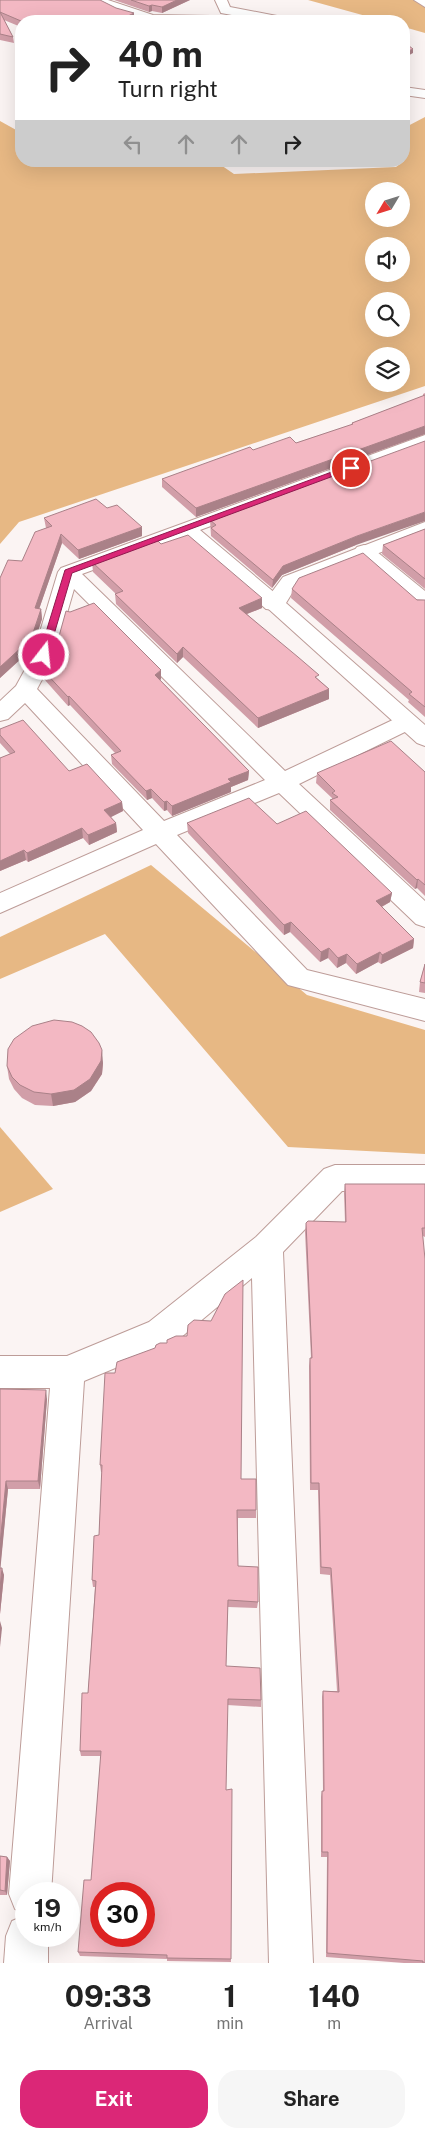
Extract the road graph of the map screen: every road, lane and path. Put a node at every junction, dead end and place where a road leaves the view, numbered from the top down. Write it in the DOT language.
graph roads {
  1 [pos="98,0"];
  2 [pos="220,0"];
  3 [pos="420,0"];
  4 [pos="425,3"];
  5 [pos="135,15"];
  6 [pos="251,15"];
  7 [pos="410,92"];
  8 [pos="425,94"];
  9 [pos="425,441"];
  10 [pos="186,528"];
  11 [pos="425,528"];
  12 [pos="364,551"];
  13 [pos="68,572"];
  14 [pos="425,602"];
  15 [pos="274,604"];
  16 [pos="25,690"];
  17 [pos="0,714"];
  18 [pos="416,730"];
  19 [pos="282,782"];
  20 [pos="160,832"];
  21 [pos="0,904"];
  22 [pos="425,917"];
  23 [pos="425,1010"];
  24 [pos="425,1178"];
  25 [pos="268,1247"];
  26 [pos="0,1372"];
  27 [pos="68,1372"];
  28 [pos="31,1882"];
  29 [pos="27,1947"];
  30 [pos="26,1963"];
  31 [pos="291,1963"];
  1 -- 5 [label="street"];
  2 -- 6 [label="street"];
  3 -- 4 [label="street"];
  7 -- 8 [label="street"];
  9 -- 10 [label="street"];
  10 -- 13 [label="street"];
  10 -- 15 [label="street"];
  11 -- 12 [label="street"];
  12 -- 14 [label="street"];
  12 -- 15 [label="street"];
  13 -- 16 [label="street"];
  13 -- 19 [label="street"];
  15 -- 18 [label="street"];
  16 -- 17 [label="street"];
  16 -- 20 [label="street"];
  18 -- 19 [label="street"];
  19 -- 20 [label="street"];
  19 -- 22 [label="street"];
  20 -- 21 [label="street"];
  20 -- 23 [label="street"];
  24 -- 25 [label="street"];
  25 -- 27 [label="street"];
  25 -- 31 [label="street"];
  26 -- 27 [label="street"];
  27 -- 28 [label="street"];
  29 -- 30 [label="street"];
}
